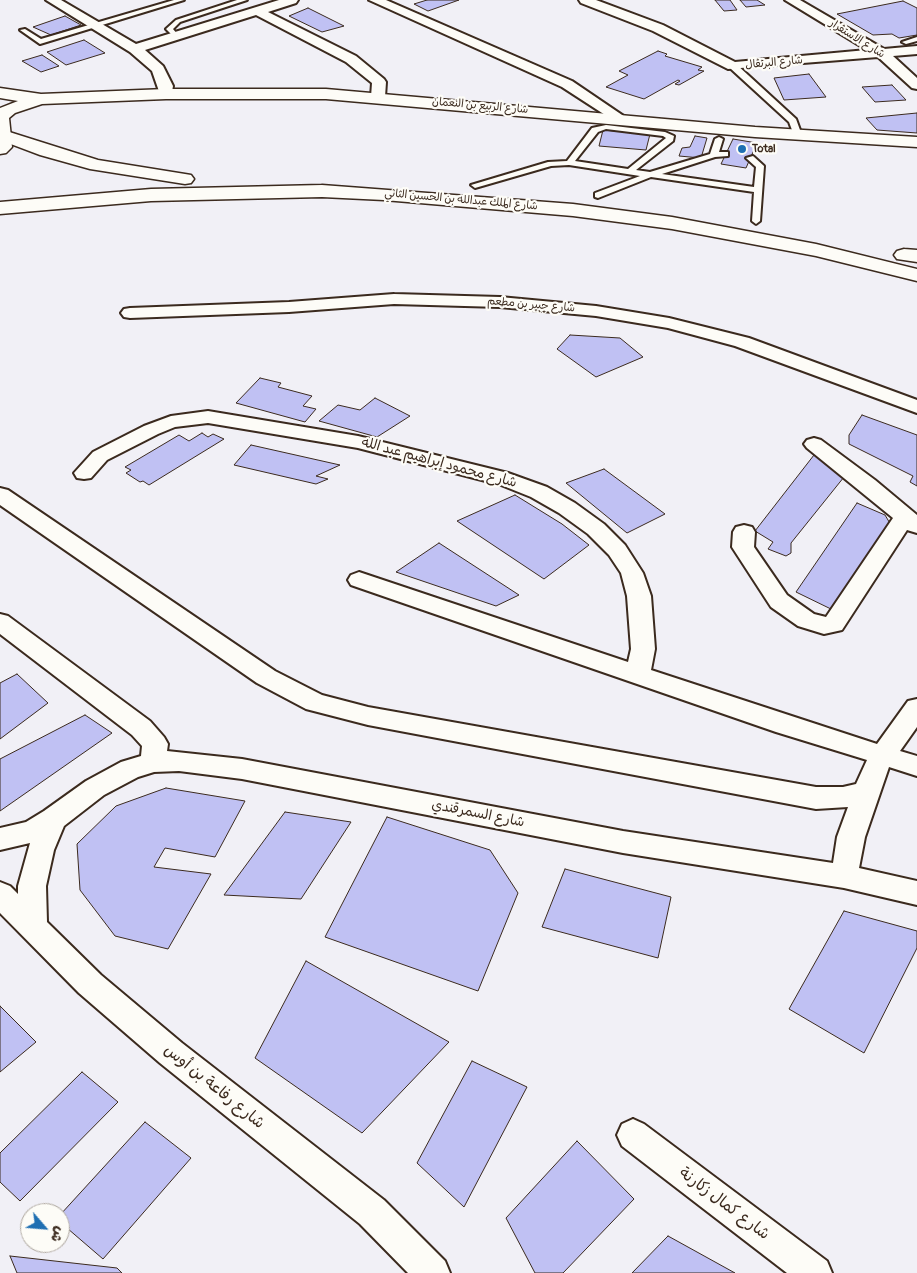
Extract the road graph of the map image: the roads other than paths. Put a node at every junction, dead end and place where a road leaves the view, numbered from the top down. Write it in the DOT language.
graph roads {
  1 [pos="52,0"];
  2 [pos="181,0"];
  3 [pos="244,0"];
  4 [pos="292,0"];
  5 [pos="375,0"];
  6 [pos="584,0"];
  7 [pos="791,0"];
  8 [pos="258,11"];
  9 [pos="95,25"];
  10 [pos="23,30"];
  11 [pos="176,36"];
  12 [pos="917,39"];
  13 [pos="912,46"];
  14 [pos="136,49"];
  15 [pos="881,53"];
  16 [pos="733,66"];
  17 [pos="917,85"];
  18 [pos="0,93"];
  19 [pos="166,94"];
  20 [pos="378,97"];
  21 [pos="41,99"];
  22 [pos="0,117"];
  23 [pos="621,119"];
  24 [pos="793,135"];
  25 [pos="719,140"];
  26 [pos="2,142"];
  27 [pos="917,142"];
  28 [pos="725,154"];
  29 [pos="714,155"];
  30 [pos="750,158"];
  31 [pos="569,163"];
  32 [pos="629,172"];
  33 [pos="649,175"];
  34 [pos="185,179"];
  35 [pos="475,185"];
  36 [pos="758,190"];
  37 [pos="0,193"];
  38 [pos="598,195"];
  39 [pos="0,208"];
  40 [pos="756,221"];
  41 [pos="913,256"];
  42 [pos="917,274"];
  43 [pos="130,313"];
  44 [pos="917,406"];
  45 [pos="814,444"];
  46 [pos="84,472"];
  47 [pos="0,495"];
  48 [pos="911,521"];
  49 [pos="744,532"];
  50 [pos="359,580"];
  51 [pos="0,622"];
  52 [pos="638,675"];
  53 [pos="917,708"];
  54 [pos="883,755"];
  55 [pos="154,762"];
  56 [pos="917,766"];
  57 [pos="865,793"];
  58 [pos="54,819"];
  59 [pos="0,840"];
  60 [pos="844,876"];
  61 [pos="917,893"];
  62 [pos="0,894"];
  63 [pos="34,929"];
  64 [pos="634,1136"];
  65 [pos="433,1273"];
  66 [pos="814,1273"];
  1 -- 9 [label="street"];
  2 -- 9 [label="lane"];
  3 -- 11 [label="lane"];
  4 -- 8 [label="street"];
  5 -- 23 [label="street"];
  6 -- 16 [label="street, شارع البرتقال"];
  7 -- 15 [label="street, شارع الاستقرار"];
  8 -- 11 [label="street"];
  8 -- 20 [label="street"];
  9 -- 10 [label="lane"];
  9 -- 14 [label="street"];
  11 -- 14 [label="street"];
  12 -- 13 [label="lane"];
  13 -- 15 [label="street, شارع البرتقال"];
  14 -- 19 [label="street"];
  15 -- 16 [label="street, شارع البرتقال"];
  15 -- 17 [label="street, شارع الاستقرار"];
  16 -- 24 [label="lane"];
  18 -- 21 [label="main road, شارع الربيع بن النعمان"];
  19 -- 20 [label="main road, شارع الربيع بن النعمان"];
  19 -- 21 [label="main road, شارع الربيع بن النعمان"];
  20 -- 23 [label="main road, شارع الربيع بن النعمان"];
  21 -- 22 [label="main road, شارع الربيع بن النعمان"];
  22 -- 26 [label="main road"];
  23 -- 24 [label="main road, شارع الربيع بن النعمان"];
  24 -- 27 [label="main road, شارع الربيع بن النعمان"];
  25 -- 29 [label="lane"];
  26 -- 34 [label="main road"];
  28 -- 29 [label="lane"];
  29 -- 33 [label="lane"];
  30 -- 36 [label="lane"];
  31 -- 32 [label="lane"];
  31 -- 32 [label="lane"];
  31 -- 35 [label="lane"];
  32 -- 33 [label="lane"];
  33 -- 36 [label="lane"];
  33 -- 38 [label="lane"];
  34 -- 35 [label="main road, شارع الملك عبدالله بن الحسين الثاني"];
  34 -- 37 [label="main road, شارع الملك عبدالله بن الحسين الثاني"];
  35 -- 38 [label="main road, شارع الملك عبدالله بن الحسين الثاني"];
  36 -- 40 [label="lane"];
  38 -- 40 [label="main road, شارع الملك عبدالله بن الحسين الثاني"];
  39 -- 42 [label="main road, شارع الملك عبدالله بن الحسين الثاني"];
  40 -- 41 [label="main road, شارع الملك عبدالله بن الحسين الثاني"];
  43 -- 44 [label="street, شارع جبير بن مطعم"];
  45 -- 48 [label="street"];
  46 -- 52 [label="street, شارع محمود إبراهيم عبد الله"];
  47 -- 57 [label="street"];
  48 -- 49 [label="street"];
  50 -- 52 [label="street"];
  51 -- 55 [label="street"];
  52 -- 54 [label="street"];
  53 -- 54 [label="street"];
  54 -- 56 [label="street"];
  54 -- 57 [label="street"];
  55 -- 58 [label="street, شارع السمرقندي"];
  55 -- 60 [label="street, شارع السمرقندي"];
  57 -- 60 [label="street"];
  58 -- 59 [label="street, شارع السمرقندي"];
  58 -- 63 [label="street"];
  60 -- 61 [label="street, شارع السمرقندي"];
  62 -- 63 [label="street, شارع رفاعة بن أوس"];
  63 -- 65 [label="street, شارع رفاعة بن أوس"];
  64 -- 66 [label="street, شارع كمال زكارنة"];
}
